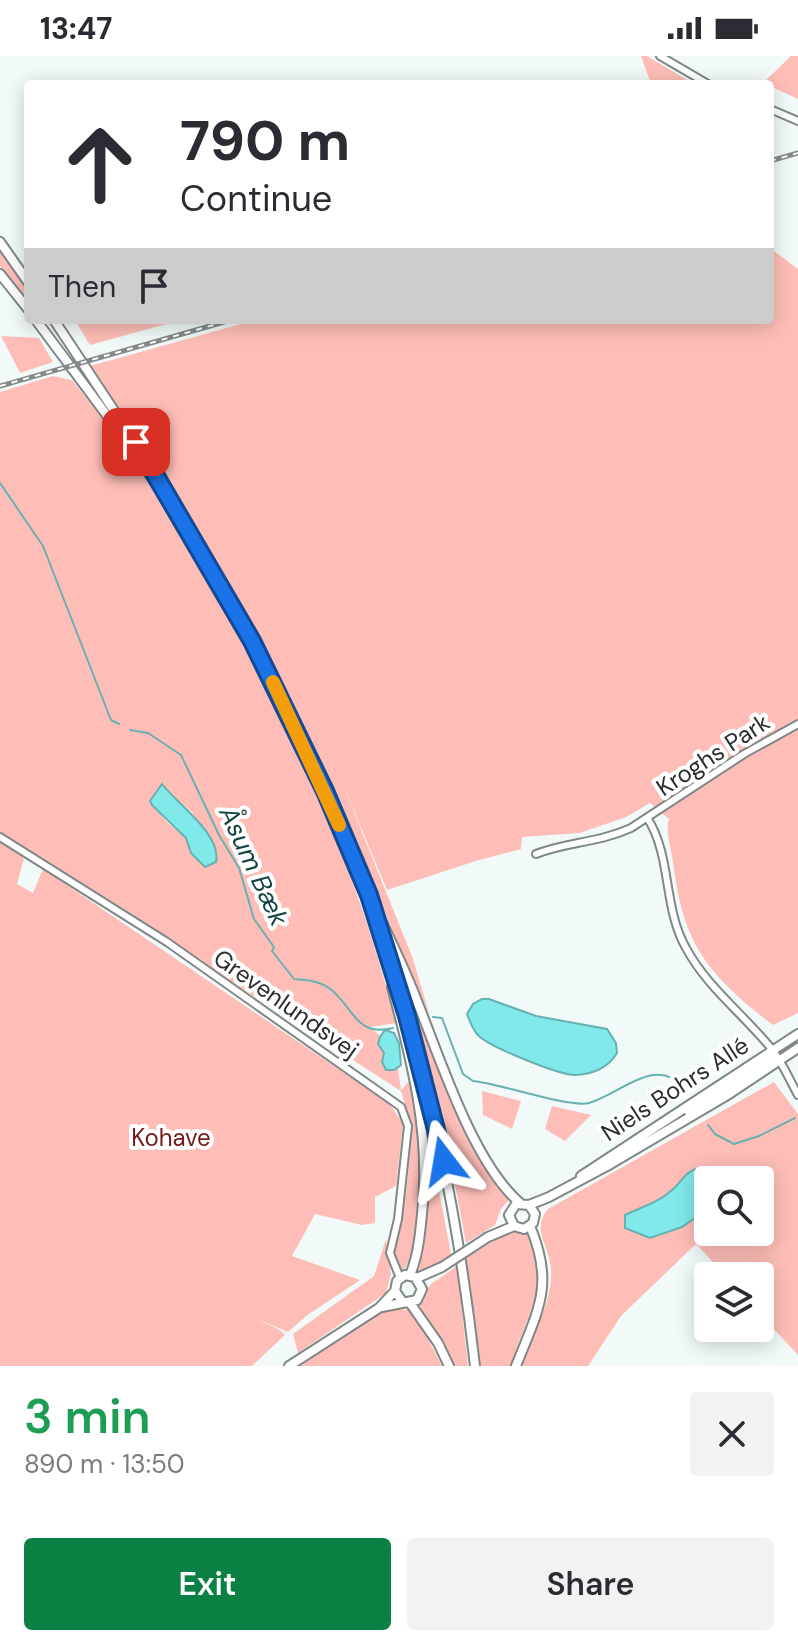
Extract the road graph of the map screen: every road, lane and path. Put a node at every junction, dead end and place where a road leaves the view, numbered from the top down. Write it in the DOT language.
graph roads {
  1 [pos="660,56"];
  2 [pos="701,80"];
  3 [pos="774,111"];
  4 [pos="798,121"];
  5 [pos="0,242"];
  6 [pos="0,274"];
  7 [pos="24,276"];
  8 [pos="0,282"];
  9 [pos="24,305"];
  10 [pos="24,306"];
  11 [pos="39,324"];
  12 [pos="57,324"];
  13 [pos="179,518"];
  14 [pos="798,724"];
  15 [pos="648,819"];
  16 [pos="0,837"];
  17 [pos="536,854"];
  18 [pos="369,895"];
  19 [pos="387,954"];
  20 [pos="798,1037"];
  21 [pos="798,1048"];
  22 [pos="772,1050"];
  23 [pos="780,1061"];
  24 [pos="798,1095"];
  25 [pos="607,1166"];
  26 [pos="576,1180"];
  27 [pos="549,1197"];
  28 [pos="525,1204"];
  29 [pos="535,1214"];
  30 [pos="509,1215"];
  31 [pos="514,1226"];
  32 [pos="530,1226"];
  33 [pos="491,1235"];
  34 [pos="440,1268"];
  35 [pos="409,1277"];
  36 [pos="422,1289"];
  37 [pos="395,1291"];
  38 [pos="406,1302"];
  39 [pos="379,1308"];
  40 [pos="289,1366"];
  41 [pos="449,1366"];
  42 [pos="475,1366"];
  43 [pos="516,1366"];
  1 -- 2 [label="street"];
  3 -- 4 [label="street"];
  5 -- 7 [label="main road"];
  6 -- 9 [label="main road"];
  8 -- 10 [label="main road"];
  11 -- 13 [label="main road"];
  12 -- 13 [label="main road"];
  13 -- 18 [label="main road"];
  14 -- 15 [label="street, Kroghs Park"];
  15 -- 17 [label="street, Kroghs Park"];
  15 -- 22 [label="street, Kroghs Park"];
  16 -- 35 [label="street, Grevenlundsvej"];
  18 -- 19 [label="main road"];
  18 -- 28 [label="main road"];
  19 -- 35 [label="main road"];
  19 -- 42 [label="main road"];
  20 -- 22 [label="main road, Niels Bohrs Allé"];
  20 -- 23 [label="main road"];
  21 -- 23 [label="main road, Niels Bohrs Allé"];
  22 -- 23 [label="street, Kroghs Park"];
  22 -- 25 [label="main road"];
  22 -- 26 [label="main road, Niels Bohrs Allé"];
  23 -- 24 [label="street, Kroghs Park"];
  23 -- 25 [label="main road, Niels Bohrs Allé"];
  25 -- 26 [label="main road, Niels Bohrs Allé"];
  26 -- 27 [label="main road, Niels Bohrs Allé"];
  27 -- 28 [label="main road, Niels Bohrs Allé"];
  27 -- 29 [label="main road, Niels Bohrs Allé"];
  28 -- 29 [label="main road"];
  28 -- 30 [label="main road"];
  29 -- 32 [label="main road"];
  30 -- 31 [label="main road"];
  30 -- 33 [label="main road"];
  31 -- 32 [label="main road"];
  31 -- 33 [label="main road"];
  32 -- 43 [label="main road"];
  33 -- 34 [label="main road, bridge"];
  34 -- 35 [label="main road"];
  34 -- 36 [label="main road"];
  35 -- 36 [label="main road"];
  35 -- 37 [label="main road"];
  36 -- 38 [label="main road"];
  37 -- 38 [label="main road"];
  37 -- 39 [label="main road"];
  38 -- 39 [label="main road"];
  38 -- 41 [label="main road"];
  39 -- 40 [label="main road"];
}
